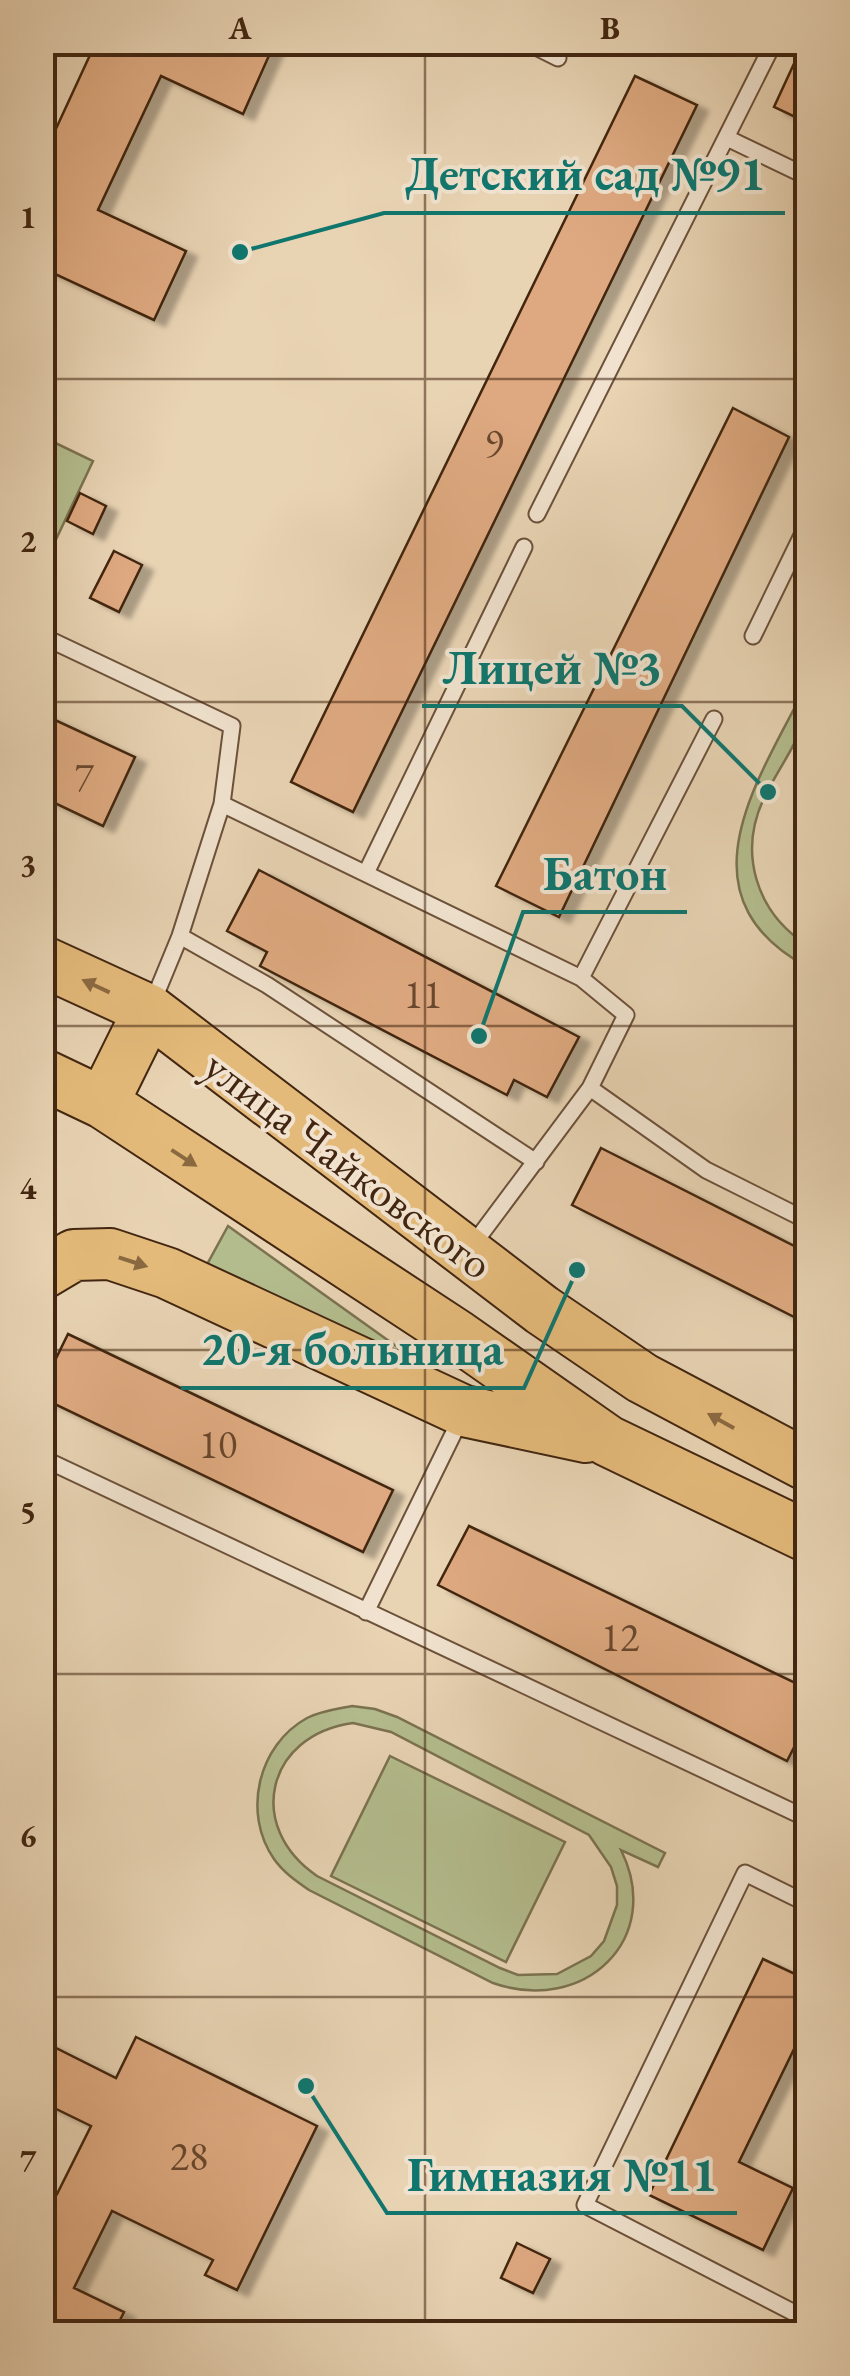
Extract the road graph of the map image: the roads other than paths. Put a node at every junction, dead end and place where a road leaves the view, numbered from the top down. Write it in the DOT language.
graph roads {
  1 [pos="526,42"];
  2 [pos="774,42"];
  3 [pos="558,58"];
  4 [pos="728,138"];
  5 [pos="808,177"];
  6 [pos="537,514"];
  7 [pos="808,523"];
  8 [pos="524,546"];
  9 [pos="42,636"];
  10 [pos="753,636"];
  11 [pos="714,718"];
  12 [pos="222,804"];
  13 [pos="366,873"];
  14 [pos="180,936"];
  15 [pos="42,961"];
  16 [pos="581,978"];
  17 [pos="150,1010"];
  18 [pos="42,1074"];
  19 [pos="590,1088"];
  20 [pos="103,1103"];
  21 [pos="536,1162"];
  22 [pos="808,1221"];
  23 [pos="466,1254"];
  24 [pos="42,1274"];
  25 [pos="464,1411"];
  26 [pos="608,1441"];
  27 [pos="42,1458"];
  28 [pos="808,1466"];
  29 [pos="808,1537"];
  30 [pos="366,1612"];
  31 [pos="806,1815"];
  32 [pos="808,1904"];
  33 [pos="808,2320"];
  1 -- 3 [label="lane"];
  2 -- 4 [label="lane"];
  4 -- 5 [label="lane"];
  4 -- 6 [label="lane"];
  7 -- 10 [label="lane"];
  8 -- 13 [label="lane"];
  9 -- 12 [label="lane"];
  11 -- 16 [label="lane"];
  12 -- 13 [label="lane"];
  12 -- 14 [label="lane"];
  13 -- 16 [label="lane"];
  14 -- 17 [label="lane"];
  14 -- 21 [label="lane"];
  17 -- 15 [label="main road, улица Чайковского, one-way"];
  16 -- 19 [label="lane"];
  17 -- 20 [label="main road"];
  17 -- 23 [label="main road, улица Чайковского"];
  18 -- 20 [label="main road, улица Чайковского"];
  19 -- 21 [label="lane"];
  19 -- 22 [label="lane"];
  20 -- 26 [label="main road, улица Чайковского, one-way"];
  21 -- 23 [label="lane"];
  28 -- 23 [label="main road, улица Чайковского, one-way"];
  24 -- 25 [label="main road, one-way"];
  25 -- 26 [label="main road"];
  25 -- 30 [label="lane"];
  26 -- 29 [label="main road, улица Чайковского"];
  27 -- 30 [label="lane"];
  30 -- 31 [label="lane"];
  32 -- 33 [label="lane"];
}
